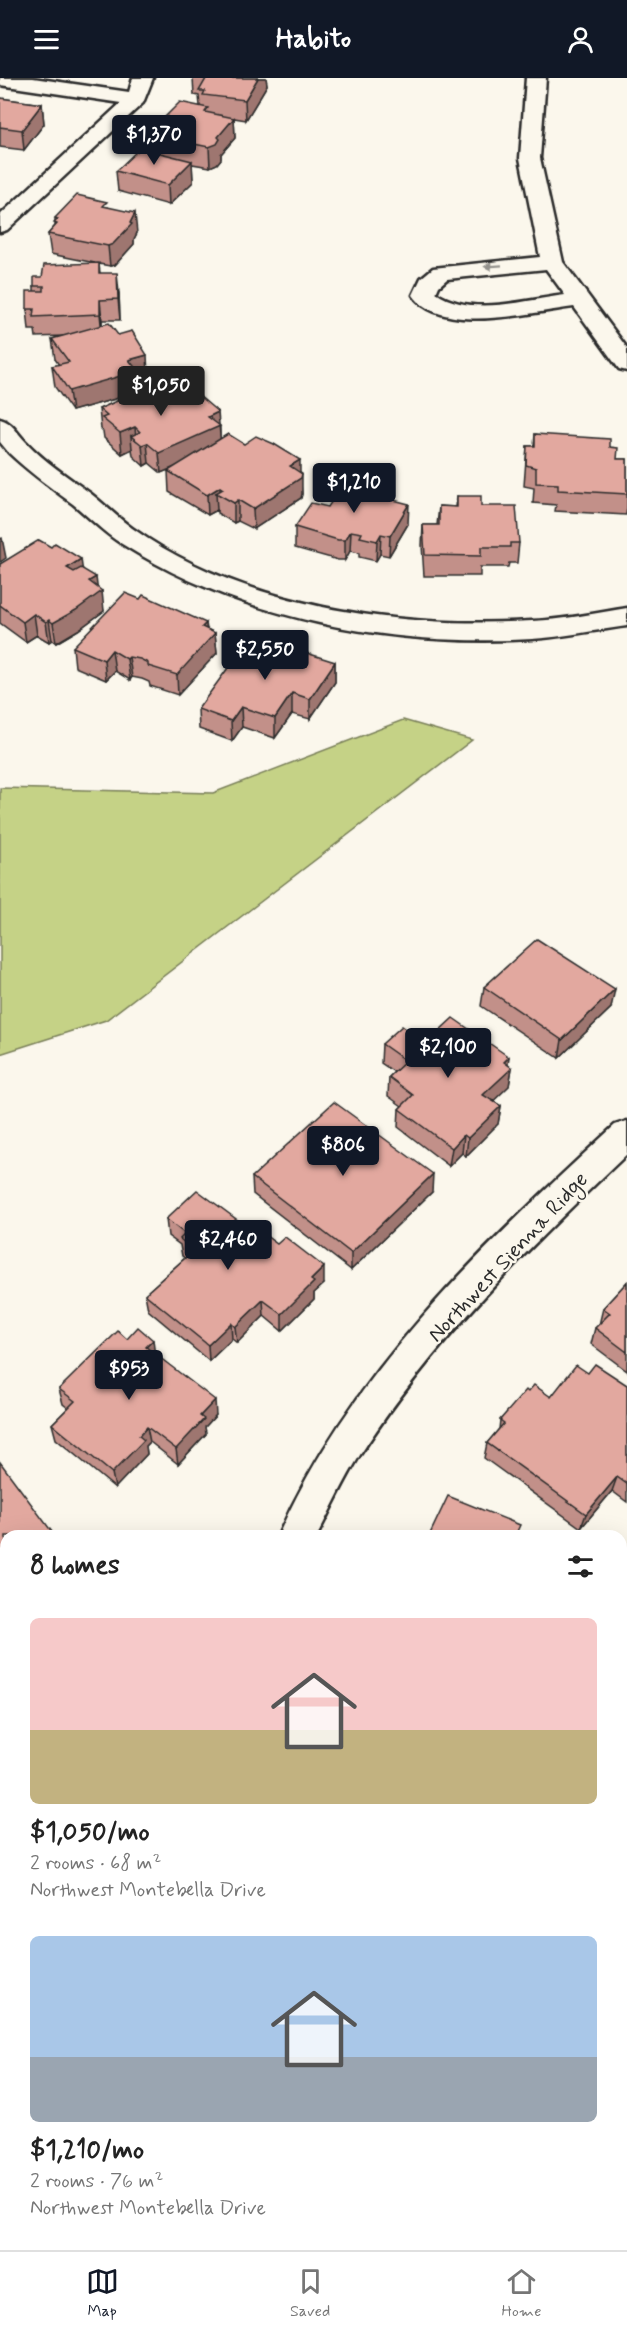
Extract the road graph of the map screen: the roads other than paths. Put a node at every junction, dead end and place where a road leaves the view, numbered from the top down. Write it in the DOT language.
graph roads {
  1 [pos="143,78"];
  2 [pos="536,78"];
  3 [pos="0,79"];
  4 [pos="136,99"];
  5 [pos="0,226"];
  6 [pos="552,262"];
  7 [pos="578,300"];
  8 [pos="627,364"];
  9 [pos="5,441"];
  10 [pos="627,617"];
  11 [pos="627,1134"];
  12 [pos="300,1530"];
  1 -- 4 [label="street"];
  2 -- 6 [label="street"];
  3 -- 4 [label="street"];
  4 -- 5 [label="street"];
  6 -- 7 [label="street"];
  6 -- 7 [label="street, one-way"];
  7 -- 8 [label="street"];
  9 -- 10 [label="street"];
  11 -- 12 [label="street, Northwest Sienna Ridge"];
}
